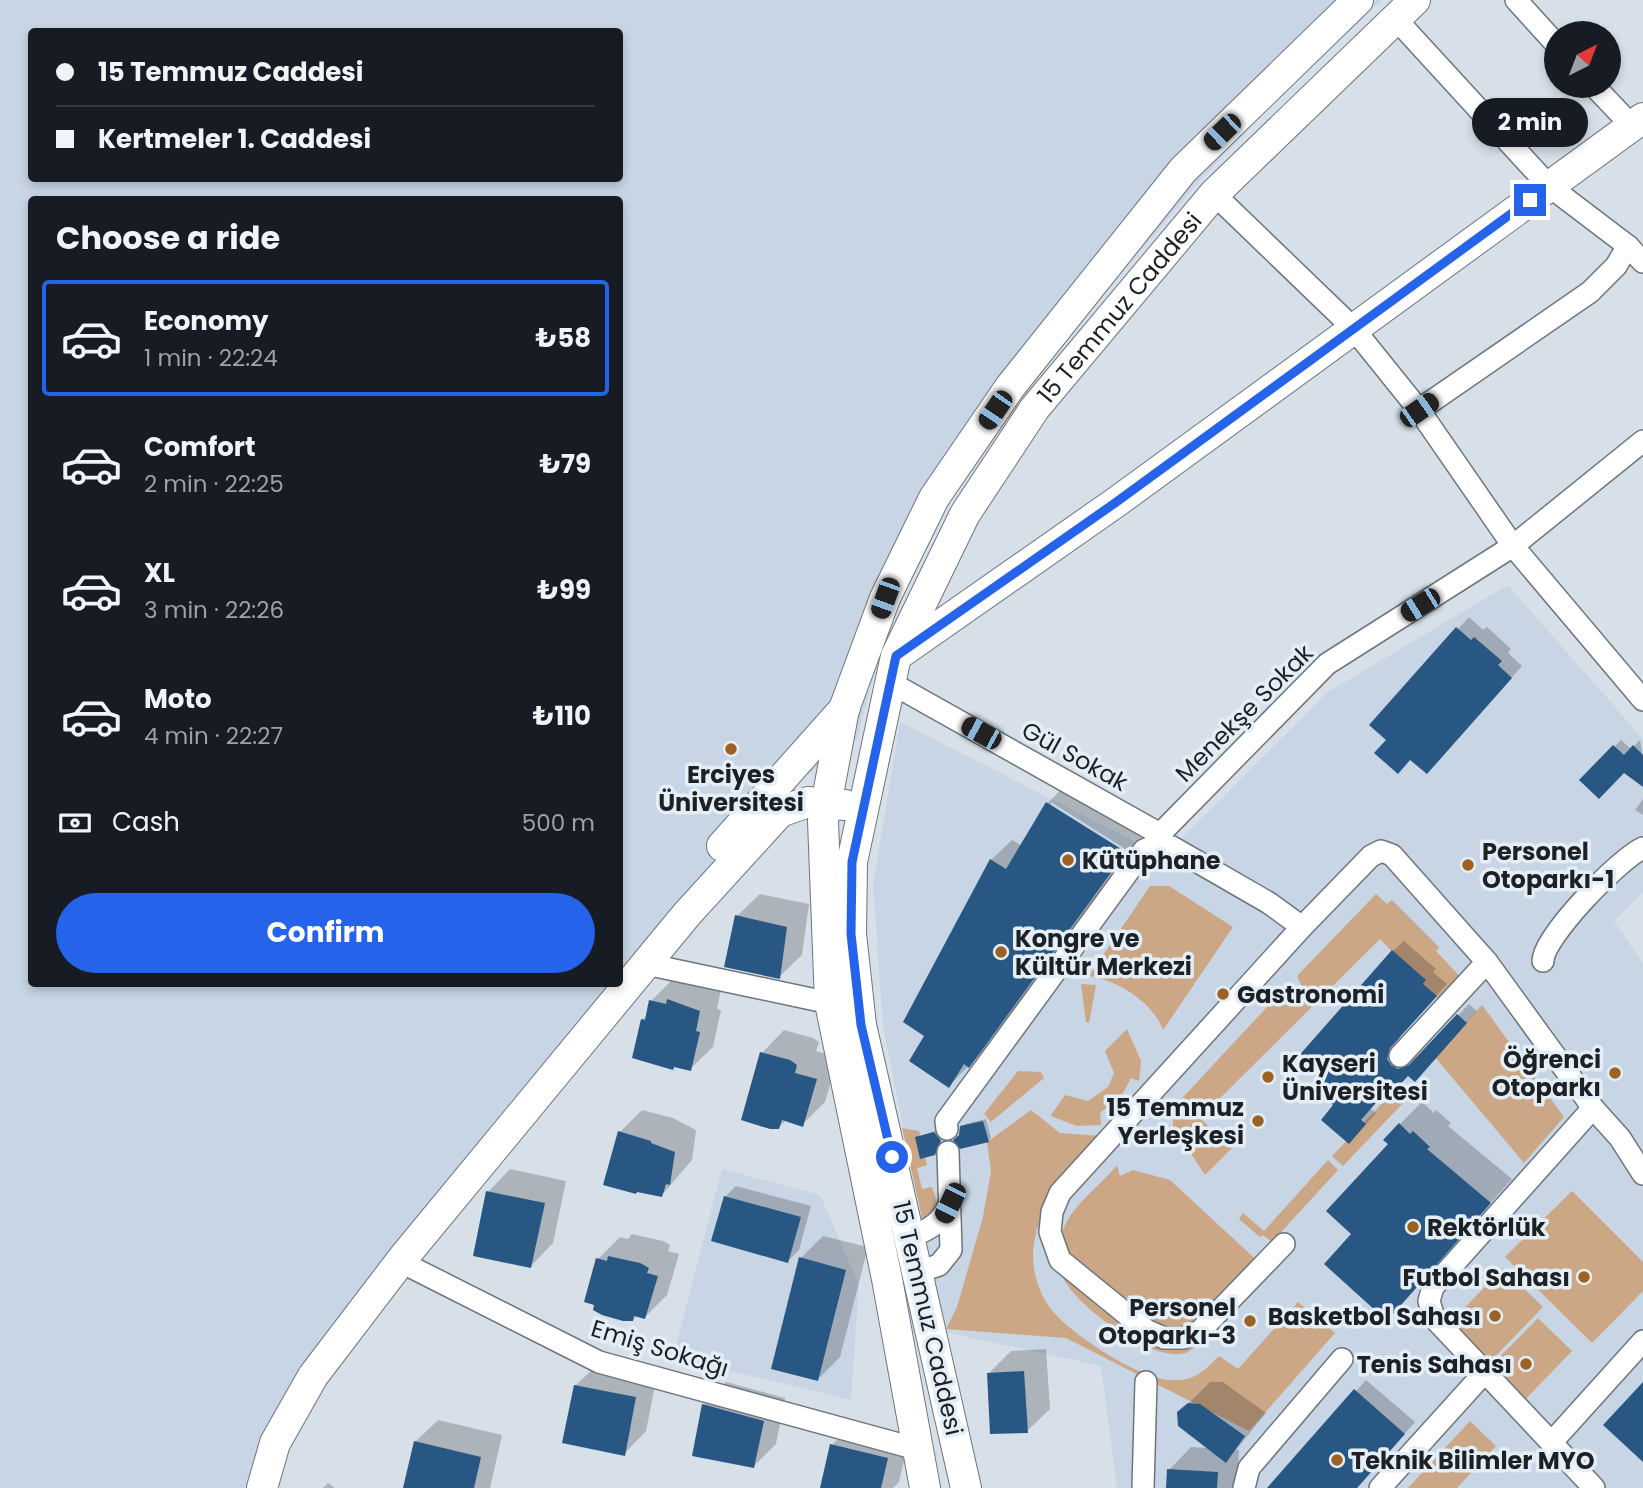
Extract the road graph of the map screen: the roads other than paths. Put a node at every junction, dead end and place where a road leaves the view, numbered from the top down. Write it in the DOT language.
graph roads {
  1 [pos="1358,0"];
  2 [pos="1516,0"];
  3 [pos="1404,8"];
  4 [pos="1544,31"];
  5 [pos="1608,98"];
  6 [pos="1637,122"];
  7 [pos="1549,186"];
  8 [pos="1214,194"];
  9 [pos="1628,246"];
  10 [pos="1643,262"];
  11 [pos="1353,328"];
  12 [pos="1419,410"];
  13 [pos="1643,441"];
  14 [pos="1513,546"];
  15 [pos="893,670"];
  16 [pos="1643,700"];
  17 [pos="844,709"];
  18 [pos="884,716"];
  19 [pos="867,794"];
  20 [pos="826,804"];
  21 [pos="1160,834"];
  22 [pos="1643,848"];
  23 [pos="1302,927"];
  24 [pos="1543,961"];
  25 [pos="1487,962"];
  26 [pos="633,966"];
  27 [pos="604,987"];
  28 [pos="617,987"];
  29 [pos="830,1003"];
  30 [pos="1401,1056"];
  31 [pos="1593,1108"];
  32 [pos="947,1129"];
  33 [pos="948,1152"];
  34 [pos="1643,1174"];
  35 [pos="950,1203"];
  36 [pos="910,1237"];
  37 [pos="879,1243"];
  38 [pos="1284,1244"];
  39 [pos="401,1262"];
  40 [pos="918,1272"];
  41 [pos="887,1279"];
  42 [pos="1643,1341"];
  43 [pos="1342,1359"];
  44 [pos="1485,1372"];
  45 [pos="1146,1382"];
  46 [pos="1551,1443"];
  47 [pos="917,1449"];
  48 [pos="260,1487"];
  49 [pos="925,1488"];
  50 [pos="966,1488"];
  51 [pos="1143,1488"];
  52 [pos="1244,1488"];
  53 [pos="1380,1488"];
  54 [pos="1594,1488"];
  1 -- 17 [label="main road, 15 Temmuz Caddesi"];
  2 -- 4 [label="street"];
  3 -- 7 [label="street"];
  3 -- 8 [label="main road, 15 Temmuz Caddesi"];
  5 -- 6 [label="street"];
  6 -- 7 [label="main road"];
  7 -- 9 [label="street"];
  7 -- 11 [label="main road"];
  8 -- 11 [label="street"];
  8 -- 15 [label="main road, 15 Temmuz Caddesi"];
  9 -- 10 [label="street"];
  9 -- 12 [label="street"];
  11 -- 12 [label="street"];
  11 -- 15 [label="main road"];
  12 -- 14 [label="street"];
  13 -- 14 [label="street, Menekşe Sokak"];
  14 -- 16 [label="street"];
  14 -- 21 [label="street, Menekşe Sokak"];
  15 -- 18 [label="main road, 15 Temmuz Caddesi"];
  15 -- 21 [label="street, Gül Sokak"];
  17 -- 18 [label="main road"];
  17 -- 20 [label="main road, 15 Temmuz Caddesi"];
  17 -- 26 [label="main road"];
  18 -- 19 [label="main road, 15 Temmuz Caddesi"];
  19 -- 20 [label="main road"];
  19 -- 36 [label="main road, 15 Temmuz Caddesi"];
  20 -- 26 [label="main road"];
  20 -- 29 [label="main road, 15 Temmuz Caddesi"];
  22 -- 24 [label="street"];
  23 -- 25 [label="street"];
  23 -- 32 [label="street"];
  23 -- 38 [label="street"];
  25 -- 30 [label="street"];
  25 -- 31 [label="street"];
  26 -- 29 [label="street"];
  27 -- 48 [label="main road"];
  28 -- 39 [label="main road"];
  29 -- 37 [label="main road, 15 Temmuz Caddesi"];
  31 -- 34 [label="street"];
  31 -- 44 [label="street"];
  33 -- 35 [label="street"];
  35 -- 36 [label="street"];
  35 -- 40 [label="street"];
  36 -- 37 [label="main road"];
  36 -- 40 [label="main road, 15 Temmuz Caddesi"];
  37 -- 41 [label="main road, 15 Temmuz Caddesi"];
  39 -- 47 [label="street, Emiş Sokağı"];
  39 -- 48 [label="main road"];
  40 -- 41 [label="main road"];
  40 -- 50 [label="main road, 15 Temmuz Caddesi"];
  41 -- 47 [label="main road, 15 Temmuz Caddesi"];
  42 -- 46 [label="street"];
  43 -- 52 [label="street"];
  44 -- 46 [label="street"];
  44 -- 53 [label="street"];
  45 -- 51 [label="street"];
  46 -- 54 [label="street"];
  47 -- 49 [label="main road, 15 Temmuz Caddesi"];
}
